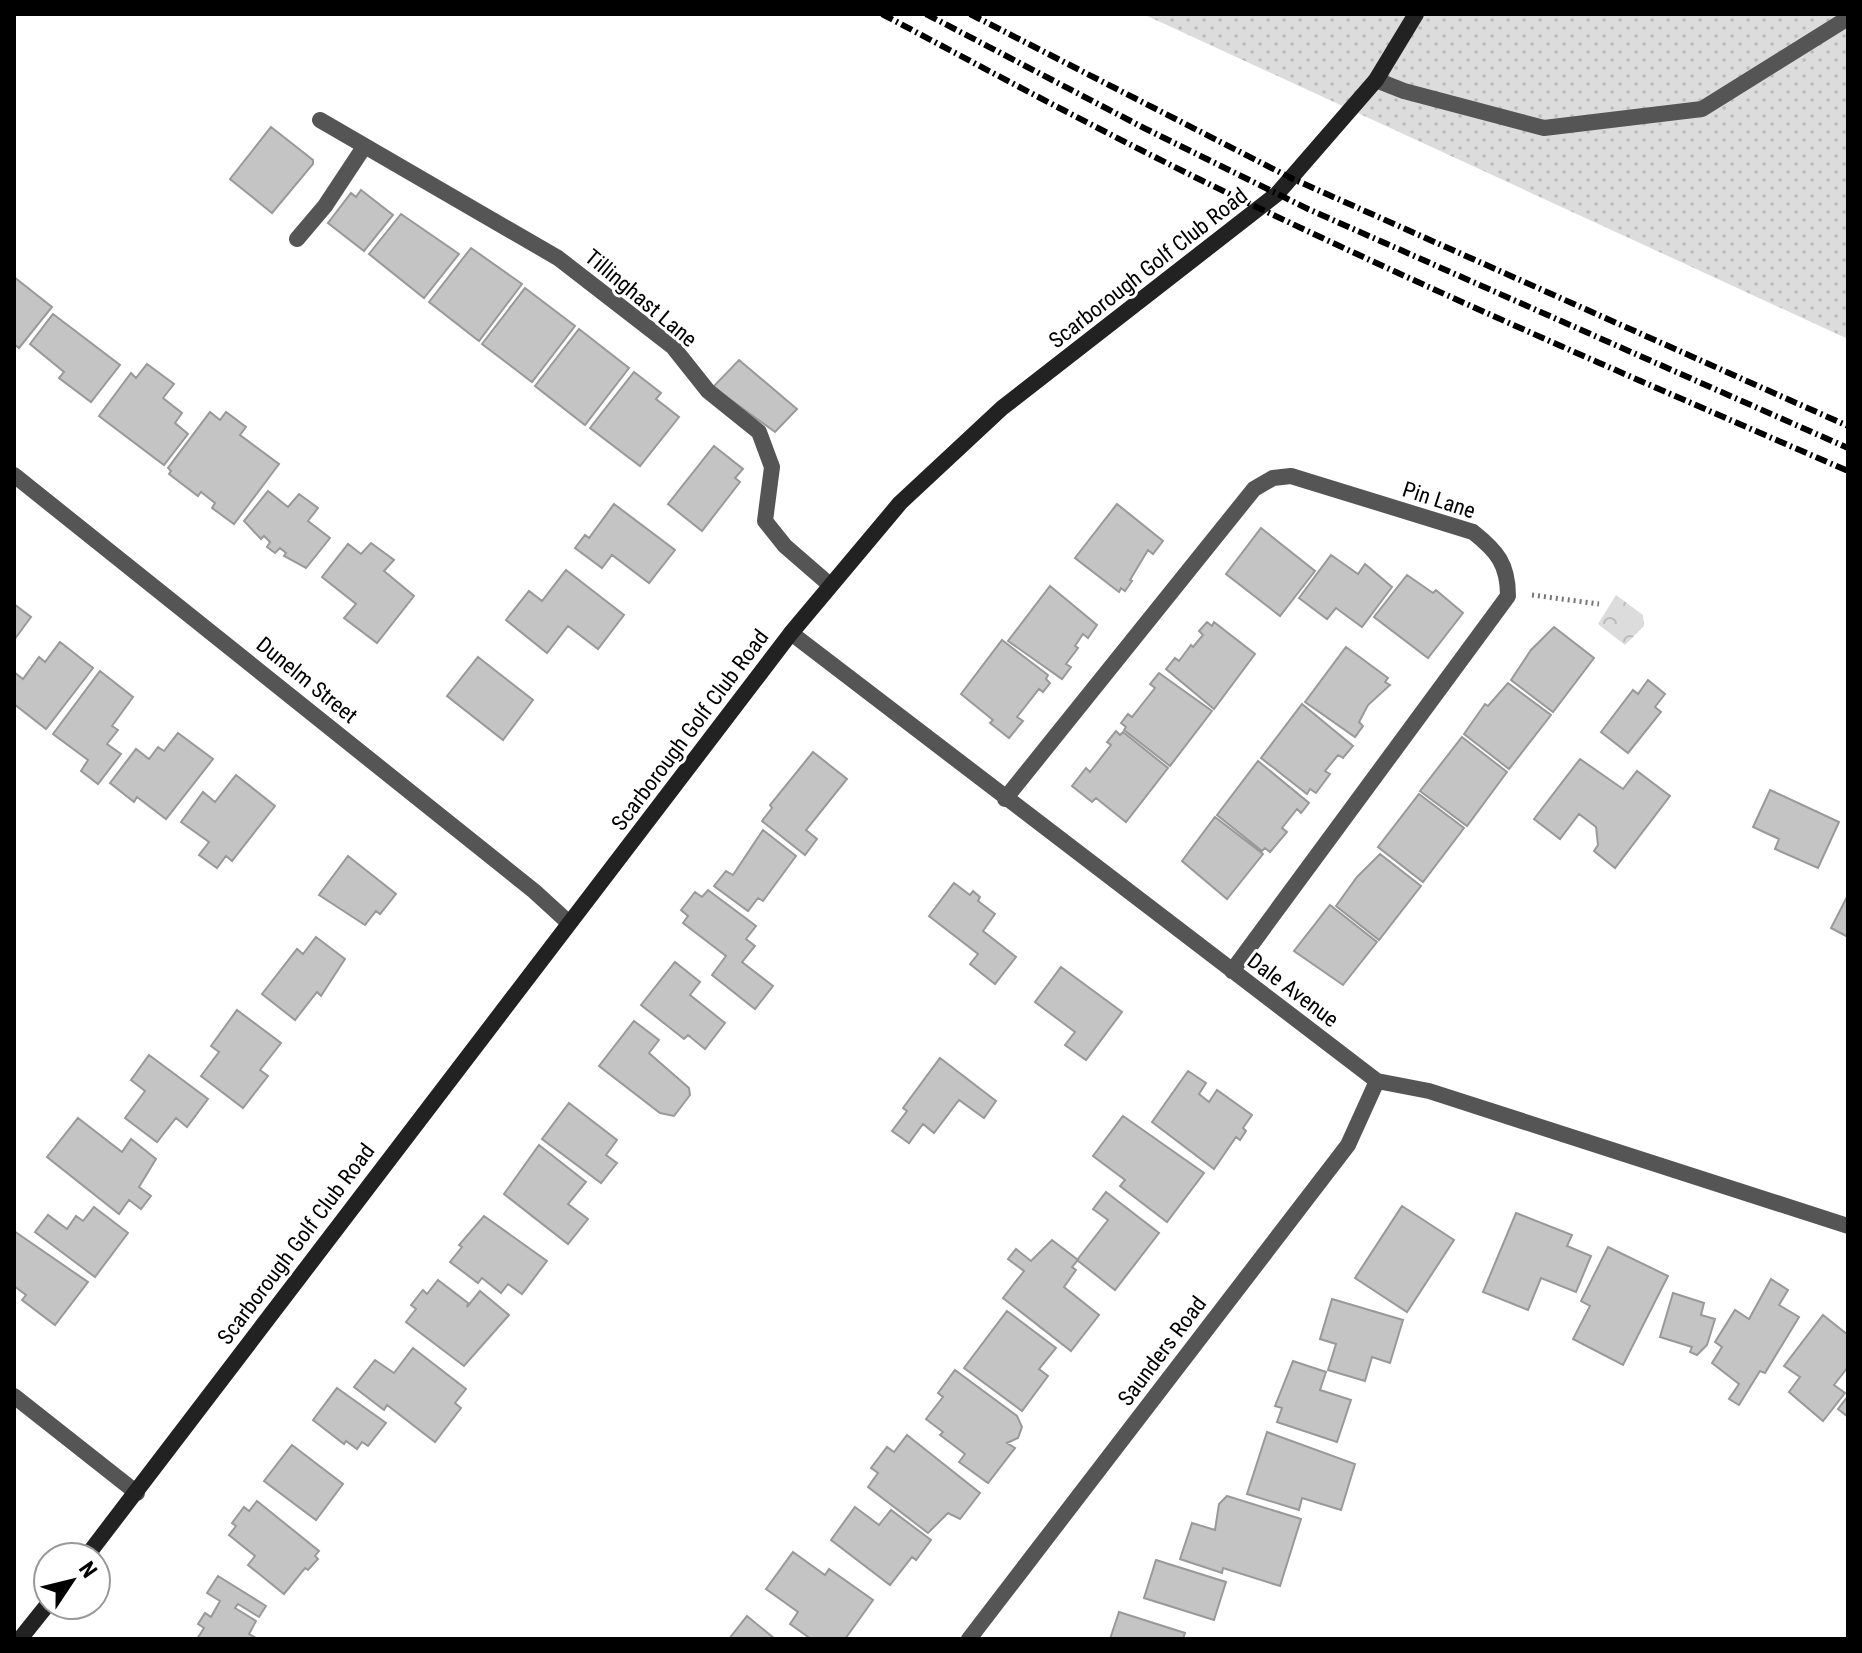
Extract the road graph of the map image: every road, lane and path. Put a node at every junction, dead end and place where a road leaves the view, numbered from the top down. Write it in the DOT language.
graph roads {
  1 [pos="1416,14"];
  2 [pos="1848,18"];
  3 [pos="1376,80"];
  4 [pos="320,120"];
  5 [pos="364,147"];
  6 [pos="297,239"];
  7 [pos="14,475"];
  8 [pos="830,585"];
  9 [pos="1508,591"];
  10 [pos="1599,604"];
  11 [pos="791,633"];
  12 [pos="1005,799"];
  13 [pos="569,923"];
  14 [pos="1232,971"];
  15 [pos="1377,1081"];
  16 [pos="1848,1226"];
  17 [pos="14,1396"];
  18 [pos="137,1493"];
  19 [pos="99,1541"];
  20 [pos="34,1621"];
  21 [pos="20,1639"];
  22 [pos="969,1639"];
  1 -- 3 [label="street, Scarborough Golf Club Road"];
  2 -- 3 [label="street"];
  3 -- 8 [label="street, Scarborough Golf Club Road"];
  4 -- 5 [label="street, Tillinghast Lane"];
  5 -- 6 [label="street"];
  5 -- 8 [label="street, Tillinghast Lane"];
  7 -- 13 [label="street, Dunelm Street"];
  8 -- 11 [label="street, Scarborough Golf Club Road"];
  9 -- 10 [label="path"];
  9 -- 12 [label="street, Pin Lane"];
  9 -- 14 [label="street"];
  11 -- 12 [label="street, Dale Avenue"];
  11 -- 13 [label="street, Scarborough Golf Club Road"];
  12 -- 14 [label="street, Dale Avenue"];
  13 -- 18 [label="street, Scarborough Golf Club Road"];
  14 -- 15 [label="street, Dale Avenue"];
  15 -- 16 [label="street, Dale Avenue"];
  15 -- 22 [label="street, Saunders Road"];
  17 -- 18 [label="street"];
  18 -- 19 [label="street, Scarborough Golf Club Road"];
  20 -- 21 [label="street"];
}
